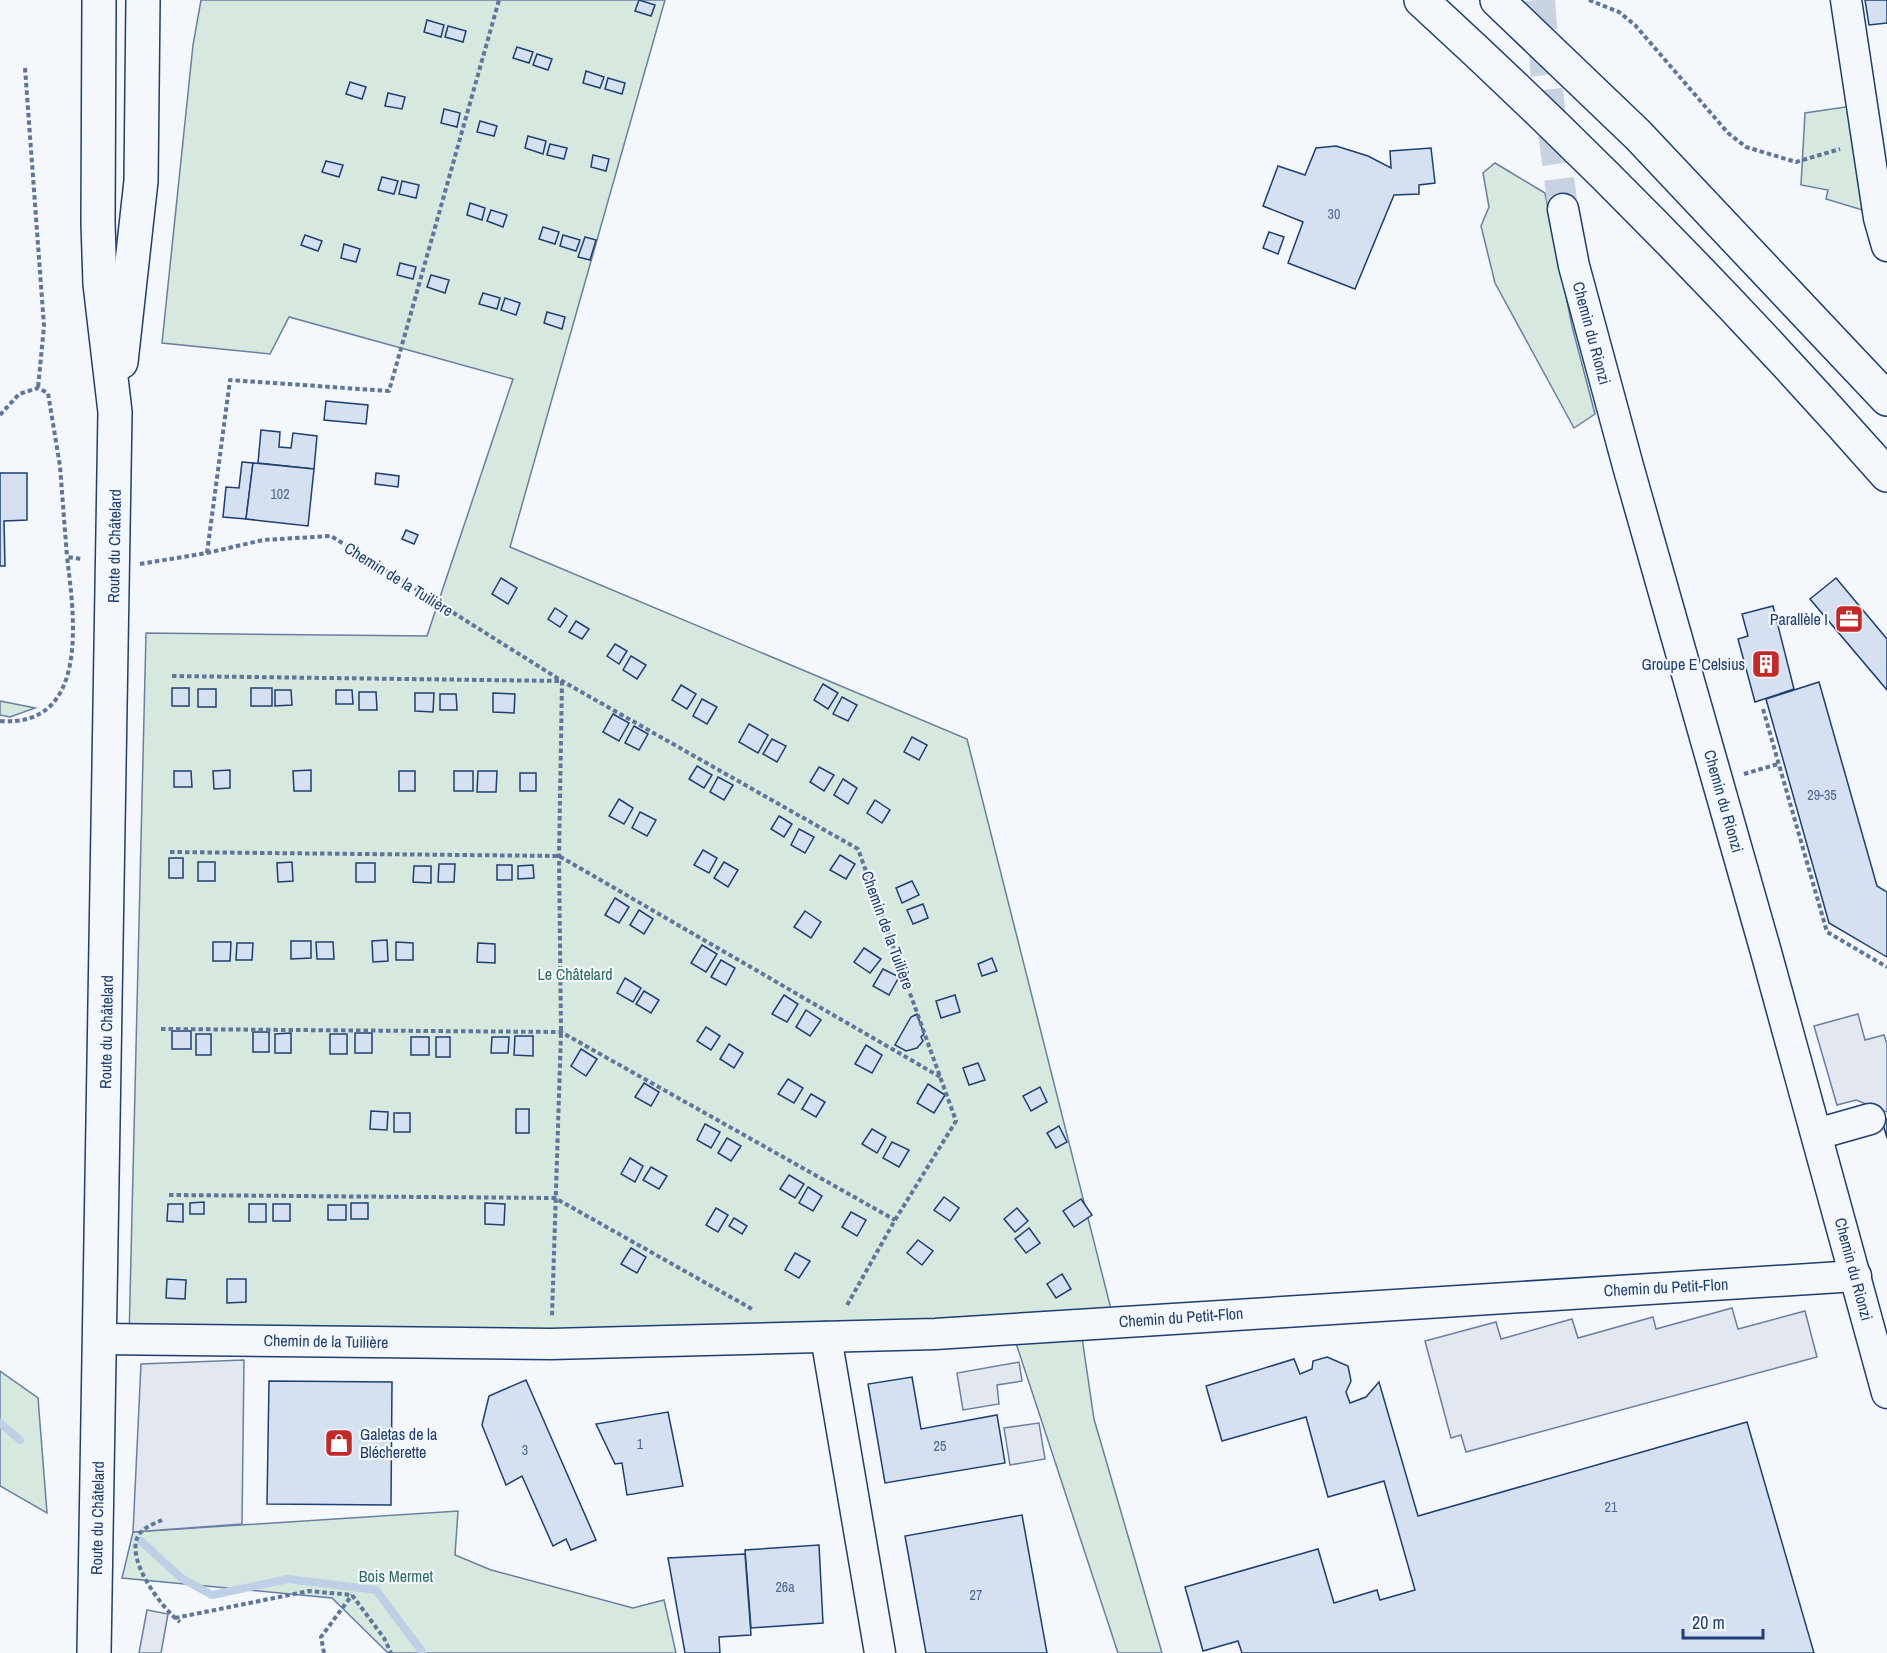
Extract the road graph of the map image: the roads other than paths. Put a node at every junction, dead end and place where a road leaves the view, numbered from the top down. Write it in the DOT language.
graph roads {
  1 [pos="99,0"];
  2 [pos="143,0"];
  3 [pos="1396,0"];
  4 [pos="1421,0"];
  5 [pos="1497,0"];
  6 [pos="1846,0"];
  7 [pos="1492,65"];
  8 [pos="1563,209"];
  9 [pos="1887,246"];
  10 [pos="1887,399"];
  11 [pos="115,412"];
  12 [pos="1887,475"];
  13 [pos="1870,1119"];
  14 [pos="1817,1134"];
  15 [pos="1856,1276"];
  16 [pos="834,1325"];
  17 [pos="100,1339"];
  18 [pos="1887,1393"];
  19 [pos="94,1653"];
  20 [pos="880,1653"];
  1 -- 11 [label="main road, Route du Châtelard"];
  2 -- 11 [label="main road, Route du Châtelard"];
  3 -- 7 [label="main road"];
  4 -- 7 [label="main road"];
  5 -- 10 [label="main road"];
  6 -- 9 [label="street"];
  7 -- 12 [label="main road"];
  8 -- 14 [label="street, Chemin du Rionzi"];
  11 -- 17 [label="main road, Route du Châtelard"];
  13 -- 14 [label="street"];
  14 -- 15 [label="street, Chemin du Rionzi"];
  15 -- 16 [label="street, Chemin du Petit-Flon"];
  15 -- 18 [label="street, Chemin du Rionzi"];
  16 -- 17 [label="street, Chemin de la Tuilière"];
  16 -- 20 [label="street"];
  17 -- 19 [label="main road, Route du Châtelard"];
}
